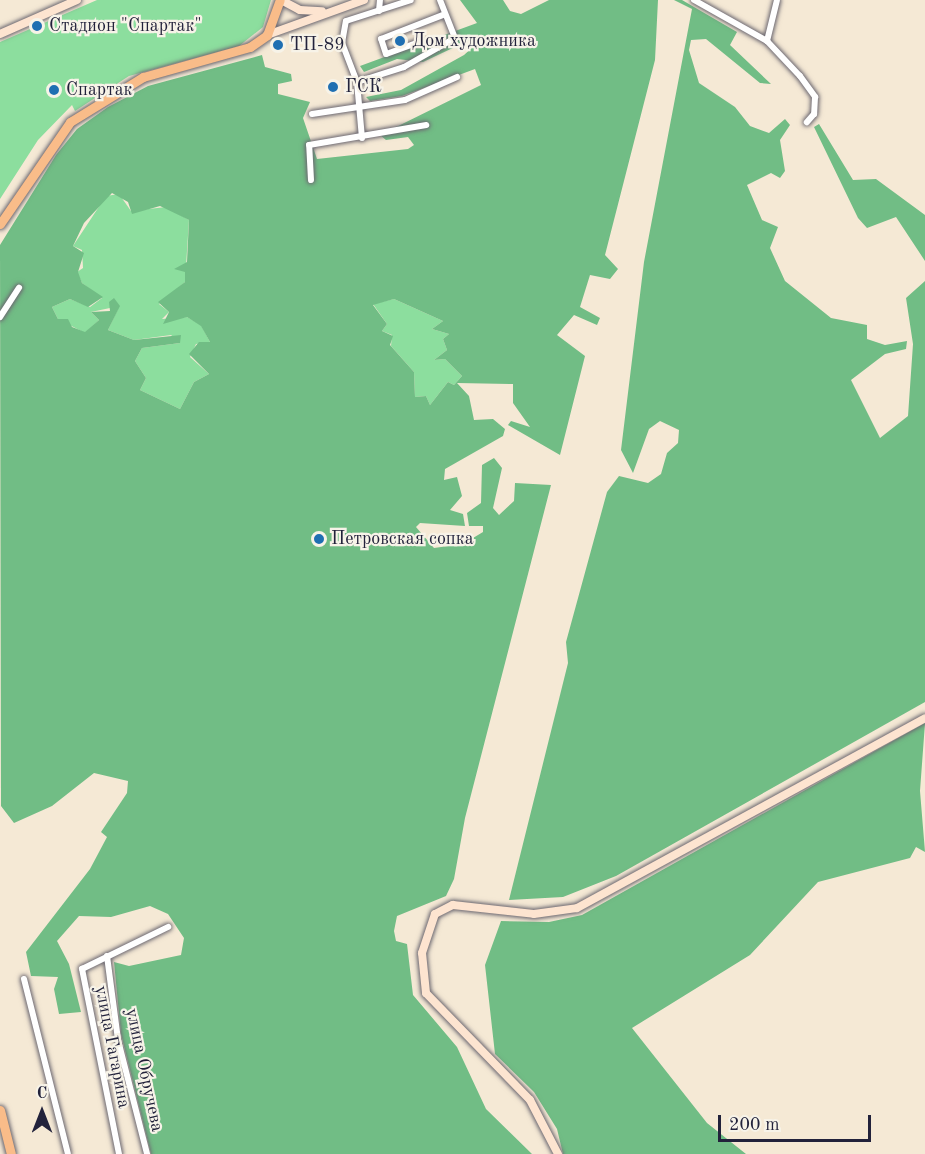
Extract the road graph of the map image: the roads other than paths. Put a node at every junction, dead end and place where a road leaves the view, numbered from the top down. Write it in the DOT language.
graph roads {
  1 [pos="77,0"];
  2 [pos="281,0"];
  3 [pos="364,0"];
  4 [pos="380,0"];
  5 [pos="411,0"];
  6 [pos="440,0"];
  7 [pos="694,0"];
  8 [pos="777,0"];
  9 [pos="379,10"];
  10 [pos="329,12"];
  11 [pos="443,15"];
  12 [pos="0,34"];
  13 [pos="267,35"];
  14 [pos="422,41"];
  15 [pos="767,41"];
  16 [pos="457,77"];
  17 [pos="357,82"];
  18 [pos="356,108"];
  19 [pos="312,114"];
  20 [pos="807,122"];
  21 [pos="426,125"];
  22 [pos="362,138"];
  23 [pos="311,180"];
  24 [pos="0,224"];
  25 [pos="19,288"];
  26 [pos="0,317"];
  27 [pos="925,718"];
  28 [pos="168,927"];
  29 [pos="107,956"];
  30 [pos="24,979"];
  31 [pos="0,1110"];
  32 [pos="11,1154"];
  33 [pos="68,1154"];
  34 [pos="119,1154"];
  35 [pos="147,1154"];
  36 [pos="558,1154"];
  1 -- 12 [label="street"];
  2 -- 10 [label="street"];
  2 -- 13 [label="main road"];
  3 -- 10 [label="street"];
  4 -- 9 [label="street"];
  5 -- 9 [label="street"];
  6 -- 11 [label="street"];
  7 -- 15 [label="street"];
  8 -- 15 [label="street"];
  9 -- 17 [label="street"];
  10 -- 13 [label="street"];
  11 -- 14 [label="street"];
  11 -- 17 [label="street"];
  13 -- 24 [label="main road"];
  15 -- 20 [label="street"];
  16 -- 18 [label="street"];
  17 -- 18 [label="street"];
  18 -- 19 [label="street"];
  18 -- 22 [label="street"];
  21 -- 22 [label="street"];
  22 -- 23 [label="street"];
  25 -- 26 [label="street"];
  27 -- 36 [label="street"];
  28 -- 29 [label="street, улица Гагарина"];
  29 -- 34 [label="street, улица Гагарина"];
  29 -- 35 [label="street, улица Обручева"];
  30 -- 33 [label="street"];
  31 -- 32 [label="main road"];
}
